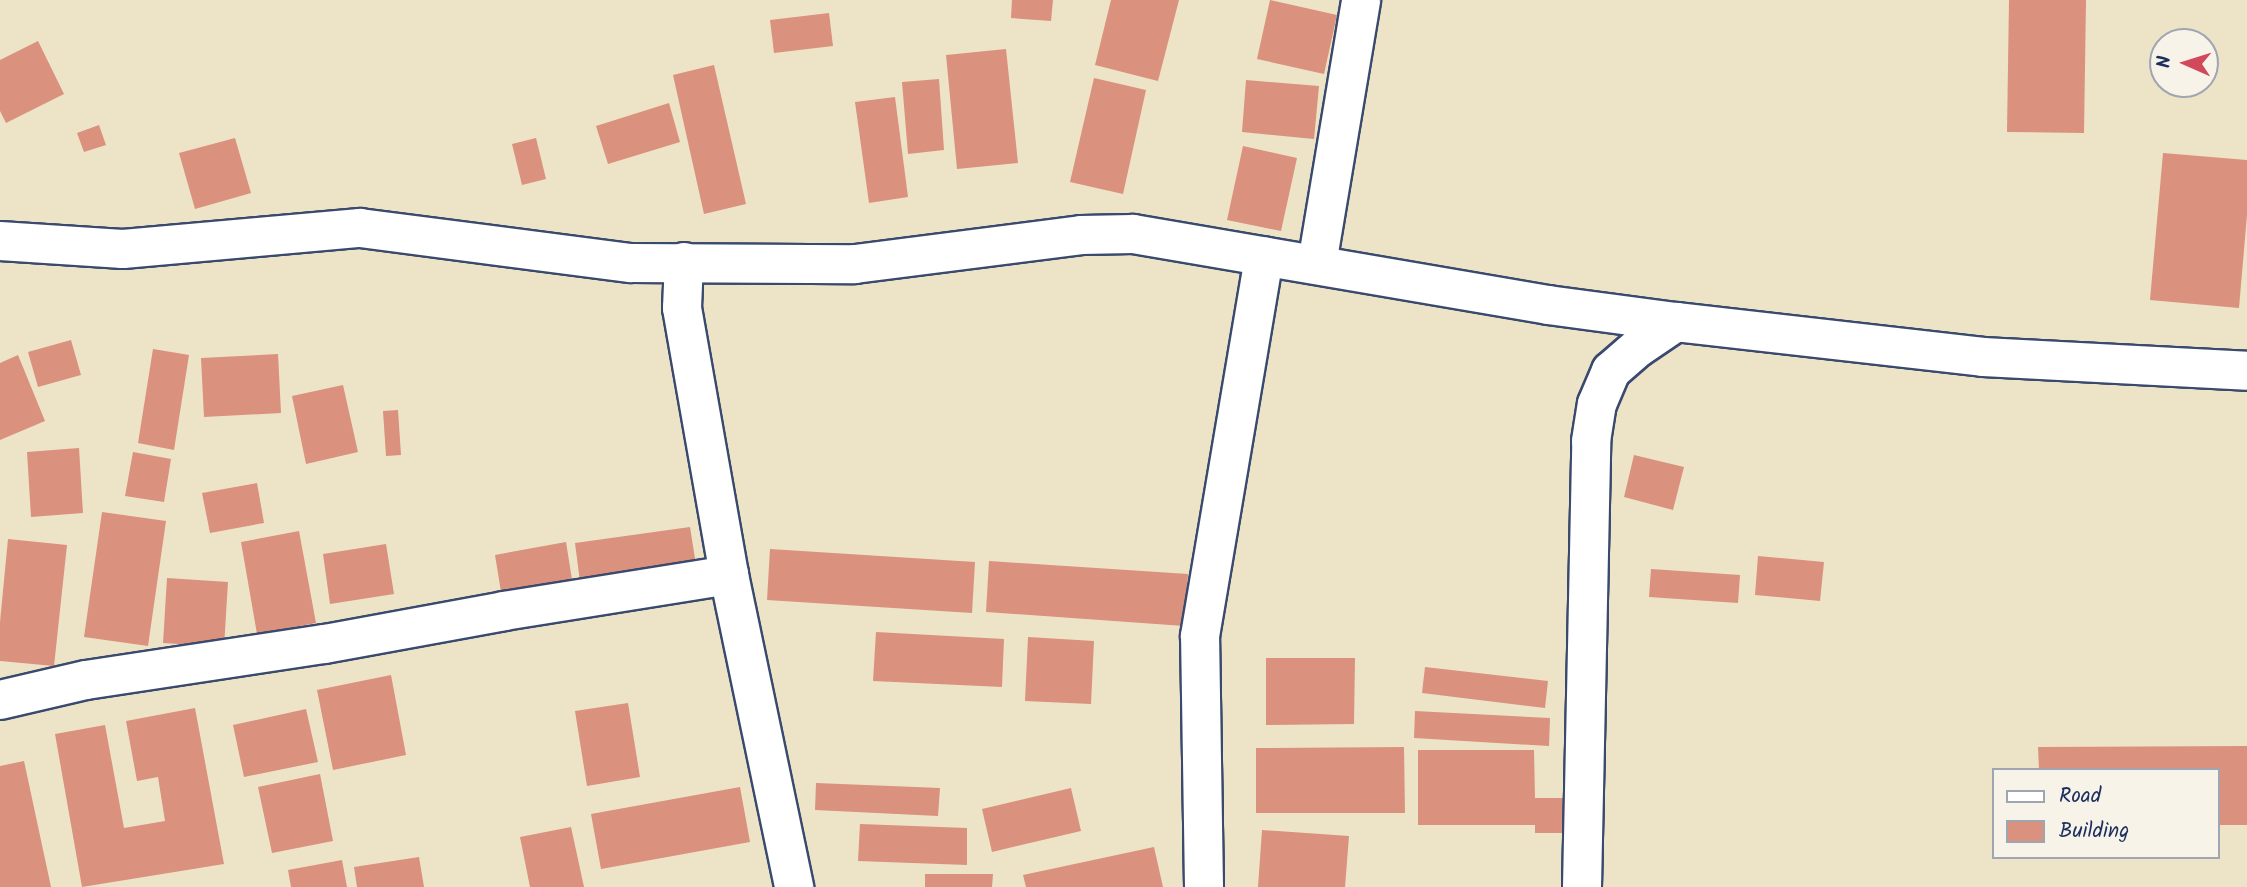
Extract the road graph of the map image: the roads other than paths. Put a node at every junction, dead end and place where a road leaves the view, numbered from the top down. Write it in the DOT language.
graph roads {
  1 [pos="1361,0"];
  2 [pos="0,241"];
  3 [pos="1264,256"];
  4 [pos="684,262"];
  5 [pos="1317,264"];
  6 [pos="1676,322"];
  7 [pos="2247,371"];
  8 [pos="729,575"];
  9 [pos="0,700"];
  10 [pos="794,887"];
  11 [pos="1204,887"];
  12 [pos="1583,887"];
  1 -- 5 [label="street"];
  2 -- 4 [label="street"];
  3 -- 4 [label="street"];
  3 -- 5 [label="street"];
  3 -- 11 [label="street"];
  4 -- 8 [label="street"];
  5 -- 6 [label="street"];
  6 -- 7 [label="street"];
  6 -- 12 [label="street"];
  8 -- 9 [label="street"];
  8 -- 10 [label="street"];
}
